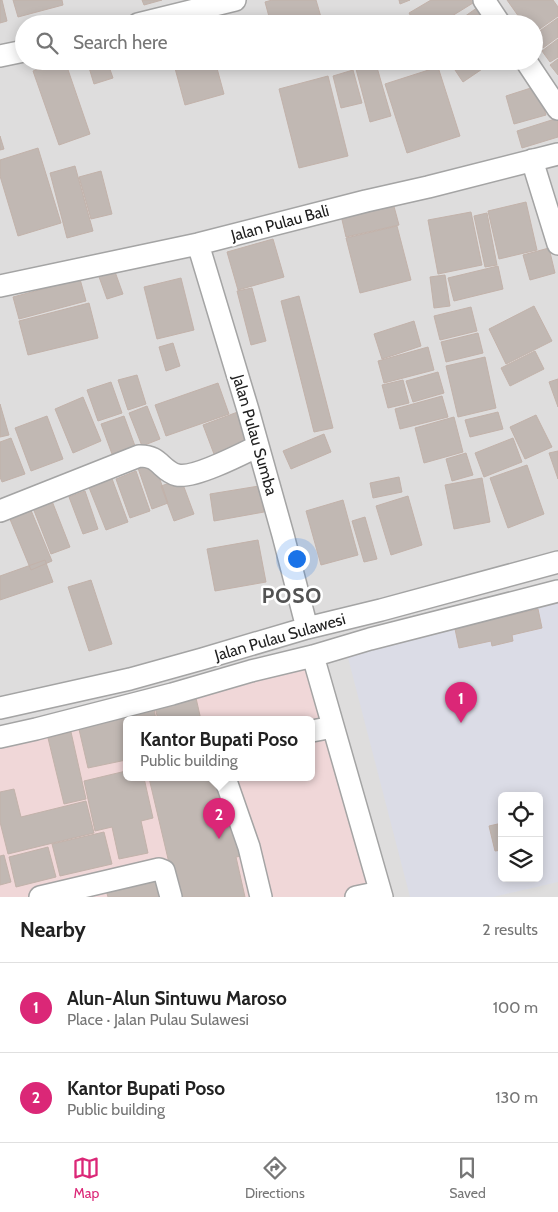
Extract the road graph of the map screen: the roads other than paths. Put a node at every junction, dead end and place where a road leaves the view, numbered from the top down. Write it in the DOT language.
graph roads {
  1 [pos="235,0"];
  2 [pos="484,0"];
  3 [pos="174,15"];
  4 [pos="494,15"];
  5 [pos="15,53"];
  6 [pos="0,56"];
  7 [pos="532,70"];
  8 [pos="558,109"];
  9 [pos="558,154"];
  10 [pos="532,160"];
  11 [pos="198,244"];
  12 [pos="558,244"];
  13 [pos="0,286"];
  14 [pos="258,446"];
  15 [pos="0,511"];
  16 [pos="558,562"];
  17 [pos="495,579"];
  18 [pos="558,590"];
  19 [pos="504,605"];
  20 [pos="307,628"];
  21 [pos="313,656"];
  22 [pos="0,708"];
  23 [pos="333,727"];
  24 [pos="315,730"];
  25 [pos="0,737"];
  26 [pos="226,781"];
  27 [pos="381,894"];
  28 [pos="40,897"];
  29 [pos="171,897"];
  30 [pos="261,897"];
  31 [pos="356,897"];
  1 -- 3 [label="street"];
  2 -- 4 [label="street"];
  5 -- 6 [label="street"];
  7 -- 8 [label="street"];
  9 -- 10 [label="street, Jalan Pulau Bali"];
  10 -- 11 [label="street, Jalan Pulau Bali"];
  10 -- 12 [label="street"];
  11 -- 13 [label="street, Jalan Pulau Bali"];
  11 -- 14 [label="street, Jalan Pulau Sumba"];
  14 -- 15 [label="street"];
  14 -- 20 [label="street, Jalan Pulau Sumba"];
  16 -- 17 [label="street, Jalan Pulau Sulawesi"];
  17 -- 19 [label="street"];
  17 -- 20 [label="street, Jalan Pulau Sulawesi"];
  18 -- 19 [label="street, Jalan Pulau Sulawesi"];
  19 -- 21 [label="street, Jalan Pulau Sulawesi"];
  20 -- 22 [label="street, Jalan Pulau Sulawesi"];
  21 -- 23 [label="street"];
  21 -- 25 [label="street, Jalan Pulau Sulawesi"];
  23 -- 24 [label="street"];
  23 -- 27 [label="street"];
  26 -- 30 [label="street"];
  27 -- 31 [label="street"];
  28 -- 29 [label="street"];
}
